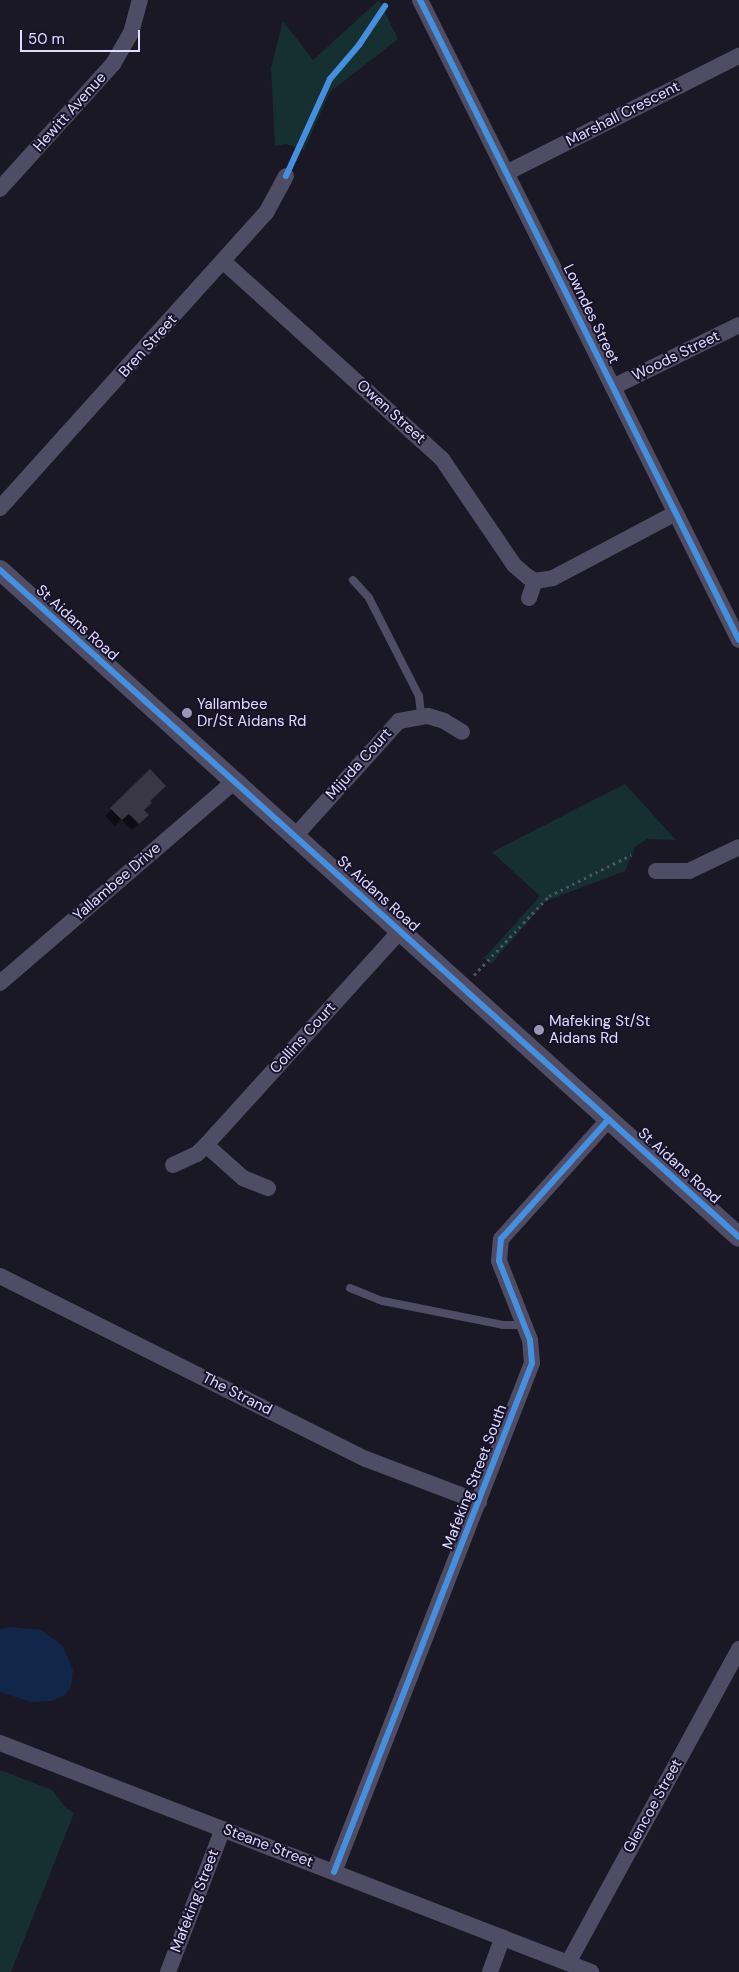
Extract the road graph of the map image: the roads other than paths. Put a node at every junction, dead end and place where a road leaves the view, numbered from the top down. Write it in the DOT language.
graph roads {
  1 [pos="140,0"];
  2 [pos="420,0"];
  3 [pos="739,56"];
  4 [pos="506,173"];
  5 [pos="286,176"];
  6 [pos="0,189"];
  7 [pos="224,262"];
  8 [pos="739,325"];
  9 [pos="613,387"];
  10 [pos="0,508"];
  11 [pos="676,513"];
  12 [pos="0,570"];
  13 [pos="353,580"];
  14 [pos="535,581"];
  15 [pos="529,598"];
  16 [pos="739,640"];
  17 [pos="421,715"];
  18 [pos="462,732"];
  19 [pos="234,782"];
  20 [pos="295,836"];
  21 [pos="739,847"];
  22 [pos="656,871"];
  23 [pos="400,930"];
  24 [pos="0,983"];
  25 [pos="609,1119"];
  26 [pos="206,1146"];
  27 [pos="173,1165"];
  28 [pos="268,1188"];
  29 [pos="739,1237"];
  30 [pos="0,1276"];
  31 [pos="350,1288"];
  32 [pos="524,1325"];
  33 [pos="479,1502"];
  34 [pos="739,1649"];
  35 [pos="0,1743"];
  36 [pos="223,1829"];
  37 [pos="334,1872"];
  38 [pos="503,1937"];
  39 [pos="568,1963"];
  40 [pos="168,1972"];
  41 [pos="490,1972"];
  42 [pos="591,1972"];
  1 -- 6 [label="street, Hewitt Avenue"];
  2 -- 4 [label="street, Lowndes Street"];
  3 -- 4 [label="street, Marshall Crescent"];
  4 -- 9 [label="street, Lowndes Street"];
  5 -- 7 [label="street, Bren Street"];
  7 -- 10 [label="street, Bren Street"];
  7 -- 14 [label="street, Owen Street"];
  8 -- 9 [label="street, Woods Street"];
  9 -- 11 [label="street, Lowndes Street"];
  11 -- 14 [label="street"];
  11 -- 16 [label="street, Lowndes Street"];
  12 -- 19 [label="street, St Aidans Road"];
  13 -- 17 [label="lane"];
  14 -- 15 [label="street"];
  17 -- 18 [label="street"];
  17 -- 20 [label="street, Mijuda Court"];
  19 -- 20 [label="street, St Aidans Road"];
  19 -- 24 [label="street, Yallambee Drive"];
  20 -- 23 [label="street, St Aidans Road"];
  21 -- 22 [label="street"];
  23 -- 25 [label="street, St Aidans Road"];
  23 -- 26 [label="street, Collins Court"];
  25 -- 29 [label="street, St Aidans Road"];
  25 -- 32 [label="street, Mafeking Street South"];
  26 -- 27 [label="street, Collins Court"];
  26 -- 28 [label="street"];
  30 -- 33 [label="street, The Strand"];
  31 -- 32 [label="lane"];
  32 -- 33 [label="street, Mafeking Street South"];
  33 -- 37 [label="street, Mafeking Street South"];
  34 -- 39 [label="street, Glencoe Street"];
  35 -- 36 [label="street, Steane Street"];
  36 -- 37 [label="street, Steane Street"];
  36 -- 40 [label="street, Mafeking Street"];
  37 -- 38 [label="street, Steane Street"];
  38 -- 39 [label="street, Steane Street"];
  38 -- 41 [label="street"];
  39 -- 42 [label="street, Steane Street"];
}
